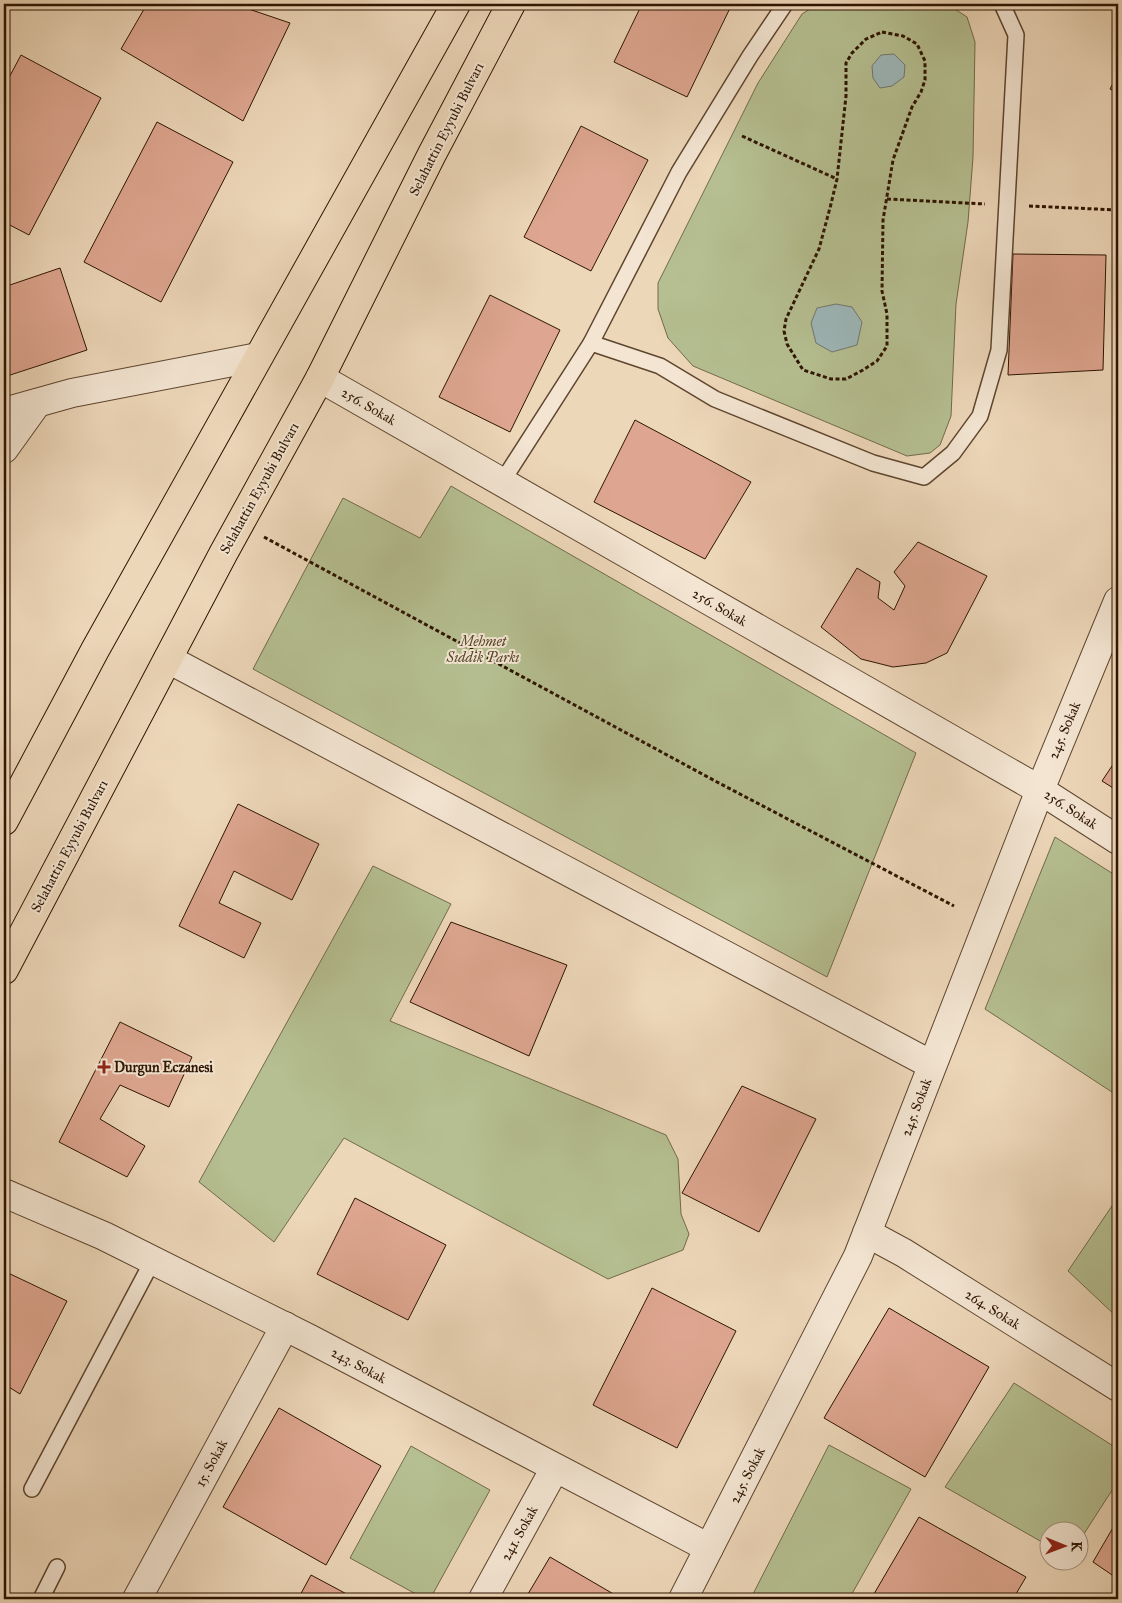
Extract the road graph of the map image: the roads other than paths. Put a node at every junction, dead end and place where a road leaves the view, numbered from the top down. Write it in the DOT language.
graph roads {
  1 [pos="456,4"];
  2 [pos="511,4"];
  3 [pos="785,4"];
  4 [pos="1002,4"];
  5 [pos="591,343"];
  6 [pos="258,357"];
  7 [pos="320,378"];
  8 [pos="37,403"];
  9 [pos="4,412"];
  10 [pos="4,449"];
  11 [pos="502,482"];
  12 [pos="1118,601"];
  13 [pos="168,659"];
  14 [pos="1040,790"];
  15 [pos="4,821"];
  16 [pos="1118,840"];
  17 [pos="4,970"];
  18 [pos="932,1065"];
  19 [pos="4,1193"];
  20 [pos="867,1233"];
  21 [pos="152,1260"];
  22 [pos="285,1326"];
  23 [pos="1118,1387"];
  24 [pos="555,1468"];
  25 [pos="32,1489"];
  26 [pos="709,1548"];
  27 [pos="57,1567"];
  28 [pos="41,1599"];
  29 [pos="137,1599"];
  30 [pos="483,1599"];
  31 [pos="683,1599"];
  1 -- 6 [label="main road"];
  2 -- 7 [label="main road, Selahattin Eyyubi Bulvarı"];
  3 -- 5 [label="lane"];
  4 -- 5 [label="lane"];
  5 -- 11 [label="lane"];
  6 -- 8 [label="street"];
  6 -- 15 [label="main road"];
  7 -- 11 [label="street, 256. Sokak"];
  7 -- 13 [label="main road, Selahattin Eyyubi Bulvarı"];
  8 -- 9 [label="street"];
  8 -- 10 [label="street"];
  11 -- 14 [label="street, 256. Sokak"];
  12 -- 14 [label="street, 245. Sokak"];
  13 -- 17 [label="main road, Selahattin Eyyubi Bulvarı"];
  13 -- 18 [label="street"];
  14 -- 16 [label="street, 256. Sokak"];
  14 -- 18 [label="street, 245. Sokak"];
  18 -- 20 [label="street, 245. Sokak"];
  19 -- 21 [label="street, 243. Sokak"];
  20 -- 23 [label="street, 264. Sokak"];
  20 -- 26 [label="street, 245. Sokak"];
  21 -- 22 [label="street, 243. Sokak"];
  21 -- 25 [label="lane"];
  22 -- 24 [label="street, 243. Sokak"];
  22 -- 29 [label="street, 15. Sokak"];
  24 -- 26 [label="street, 243. Sokak"];
  24 -- 30 [label="street, 241. Sokak"];
  26 -- 31 [label="street, 245. Sokak"];
  27 -- 28 [label="lane"];
}
